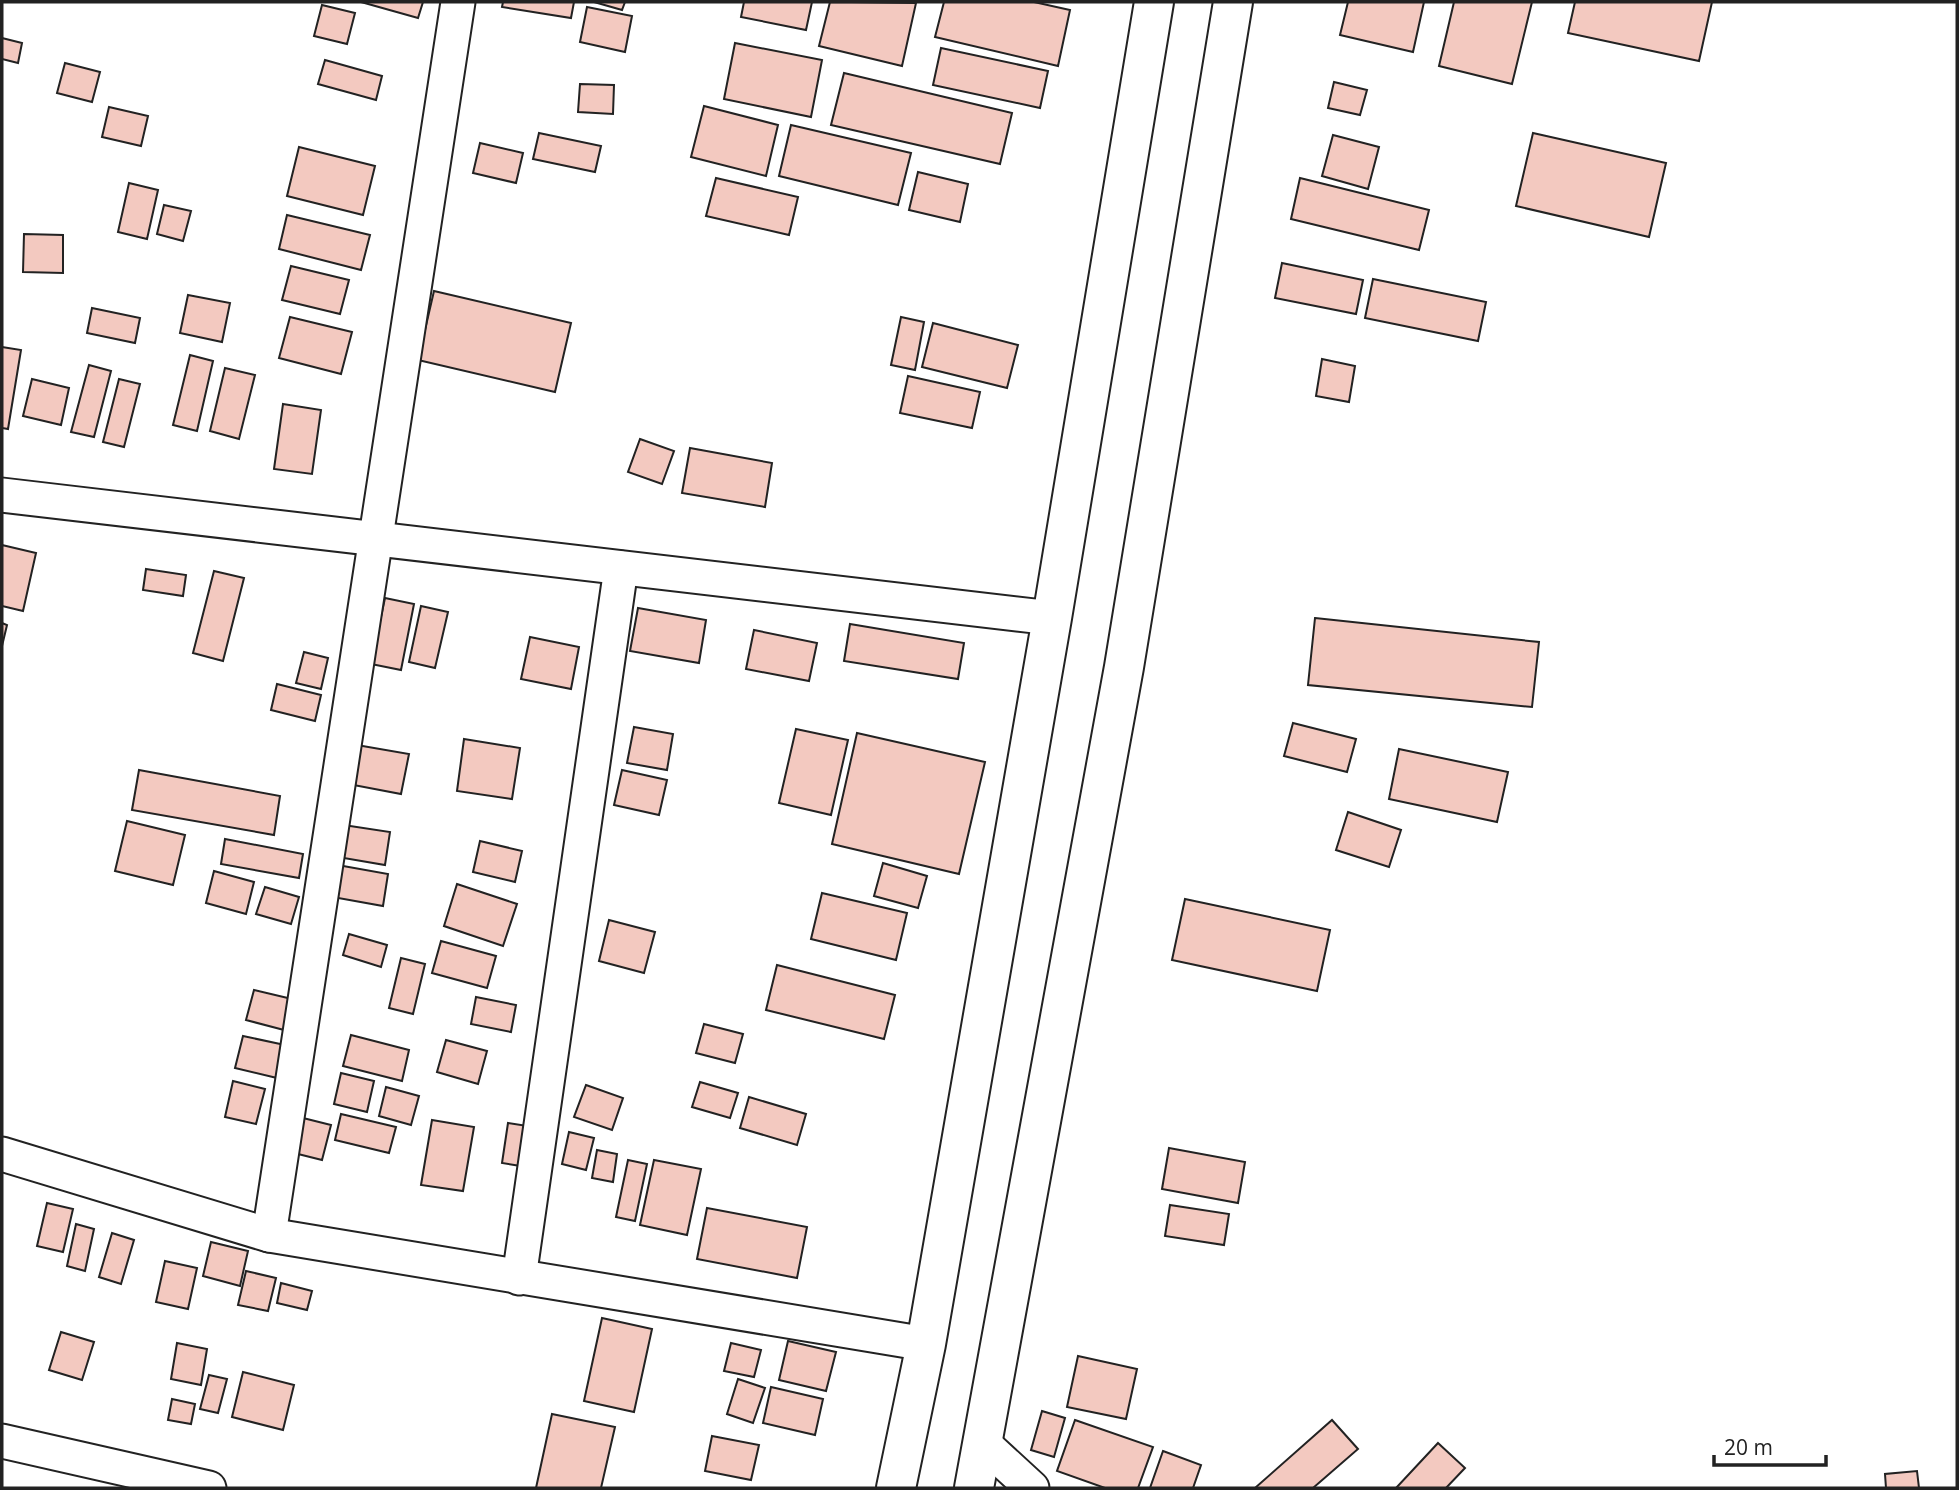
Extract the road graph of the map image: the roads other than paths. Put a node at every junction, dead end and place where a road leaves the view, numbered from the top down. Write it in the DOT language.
graph roads {
  1 [pos="458,2"];
  2 [pos="1154,2"];
  3 [pos="1233,2"];
  4 [pos="2,495"];
  5 [pos="376,539"];
  6 [pos="621,568"];
  7 [pos="1052,618"];
  8 [pos="2,1154"];
  9 [pos="269,1235"];
  10 [pos="519,1278"];
  11 [pos="926,1344"];
  12 [pos="2,1441"];
  13 [pos="982,1443"];
  14 [pos="209,1488"];
  15 [pos="896,1488"];
  16 [pos="974,1488"];
  17 [pos="1032,1488"];
  1 -- 5 [label="street"];
  2 -- 7 [label="highway"];
  3 -- 13 [label="highway"];
  4 -- 5 [label="street"];
  5 -- 6 [label="street"];
  5 -- 9 [label="street"];
  6 -- 7 [label="street"];
  6 -- 10 [label="street"];
  7 -- 11 [label="highway"];
  8 -- 9 [label="street"];
  9 -- 10 [label="street"];
  10 -- 11 [label="street"];
  11 -- 15 [label="highway"];
  12 -- 14 [label="street"];
  13 -- 16 [label="highway"];
  13 -- 17 [label="street"];
}
